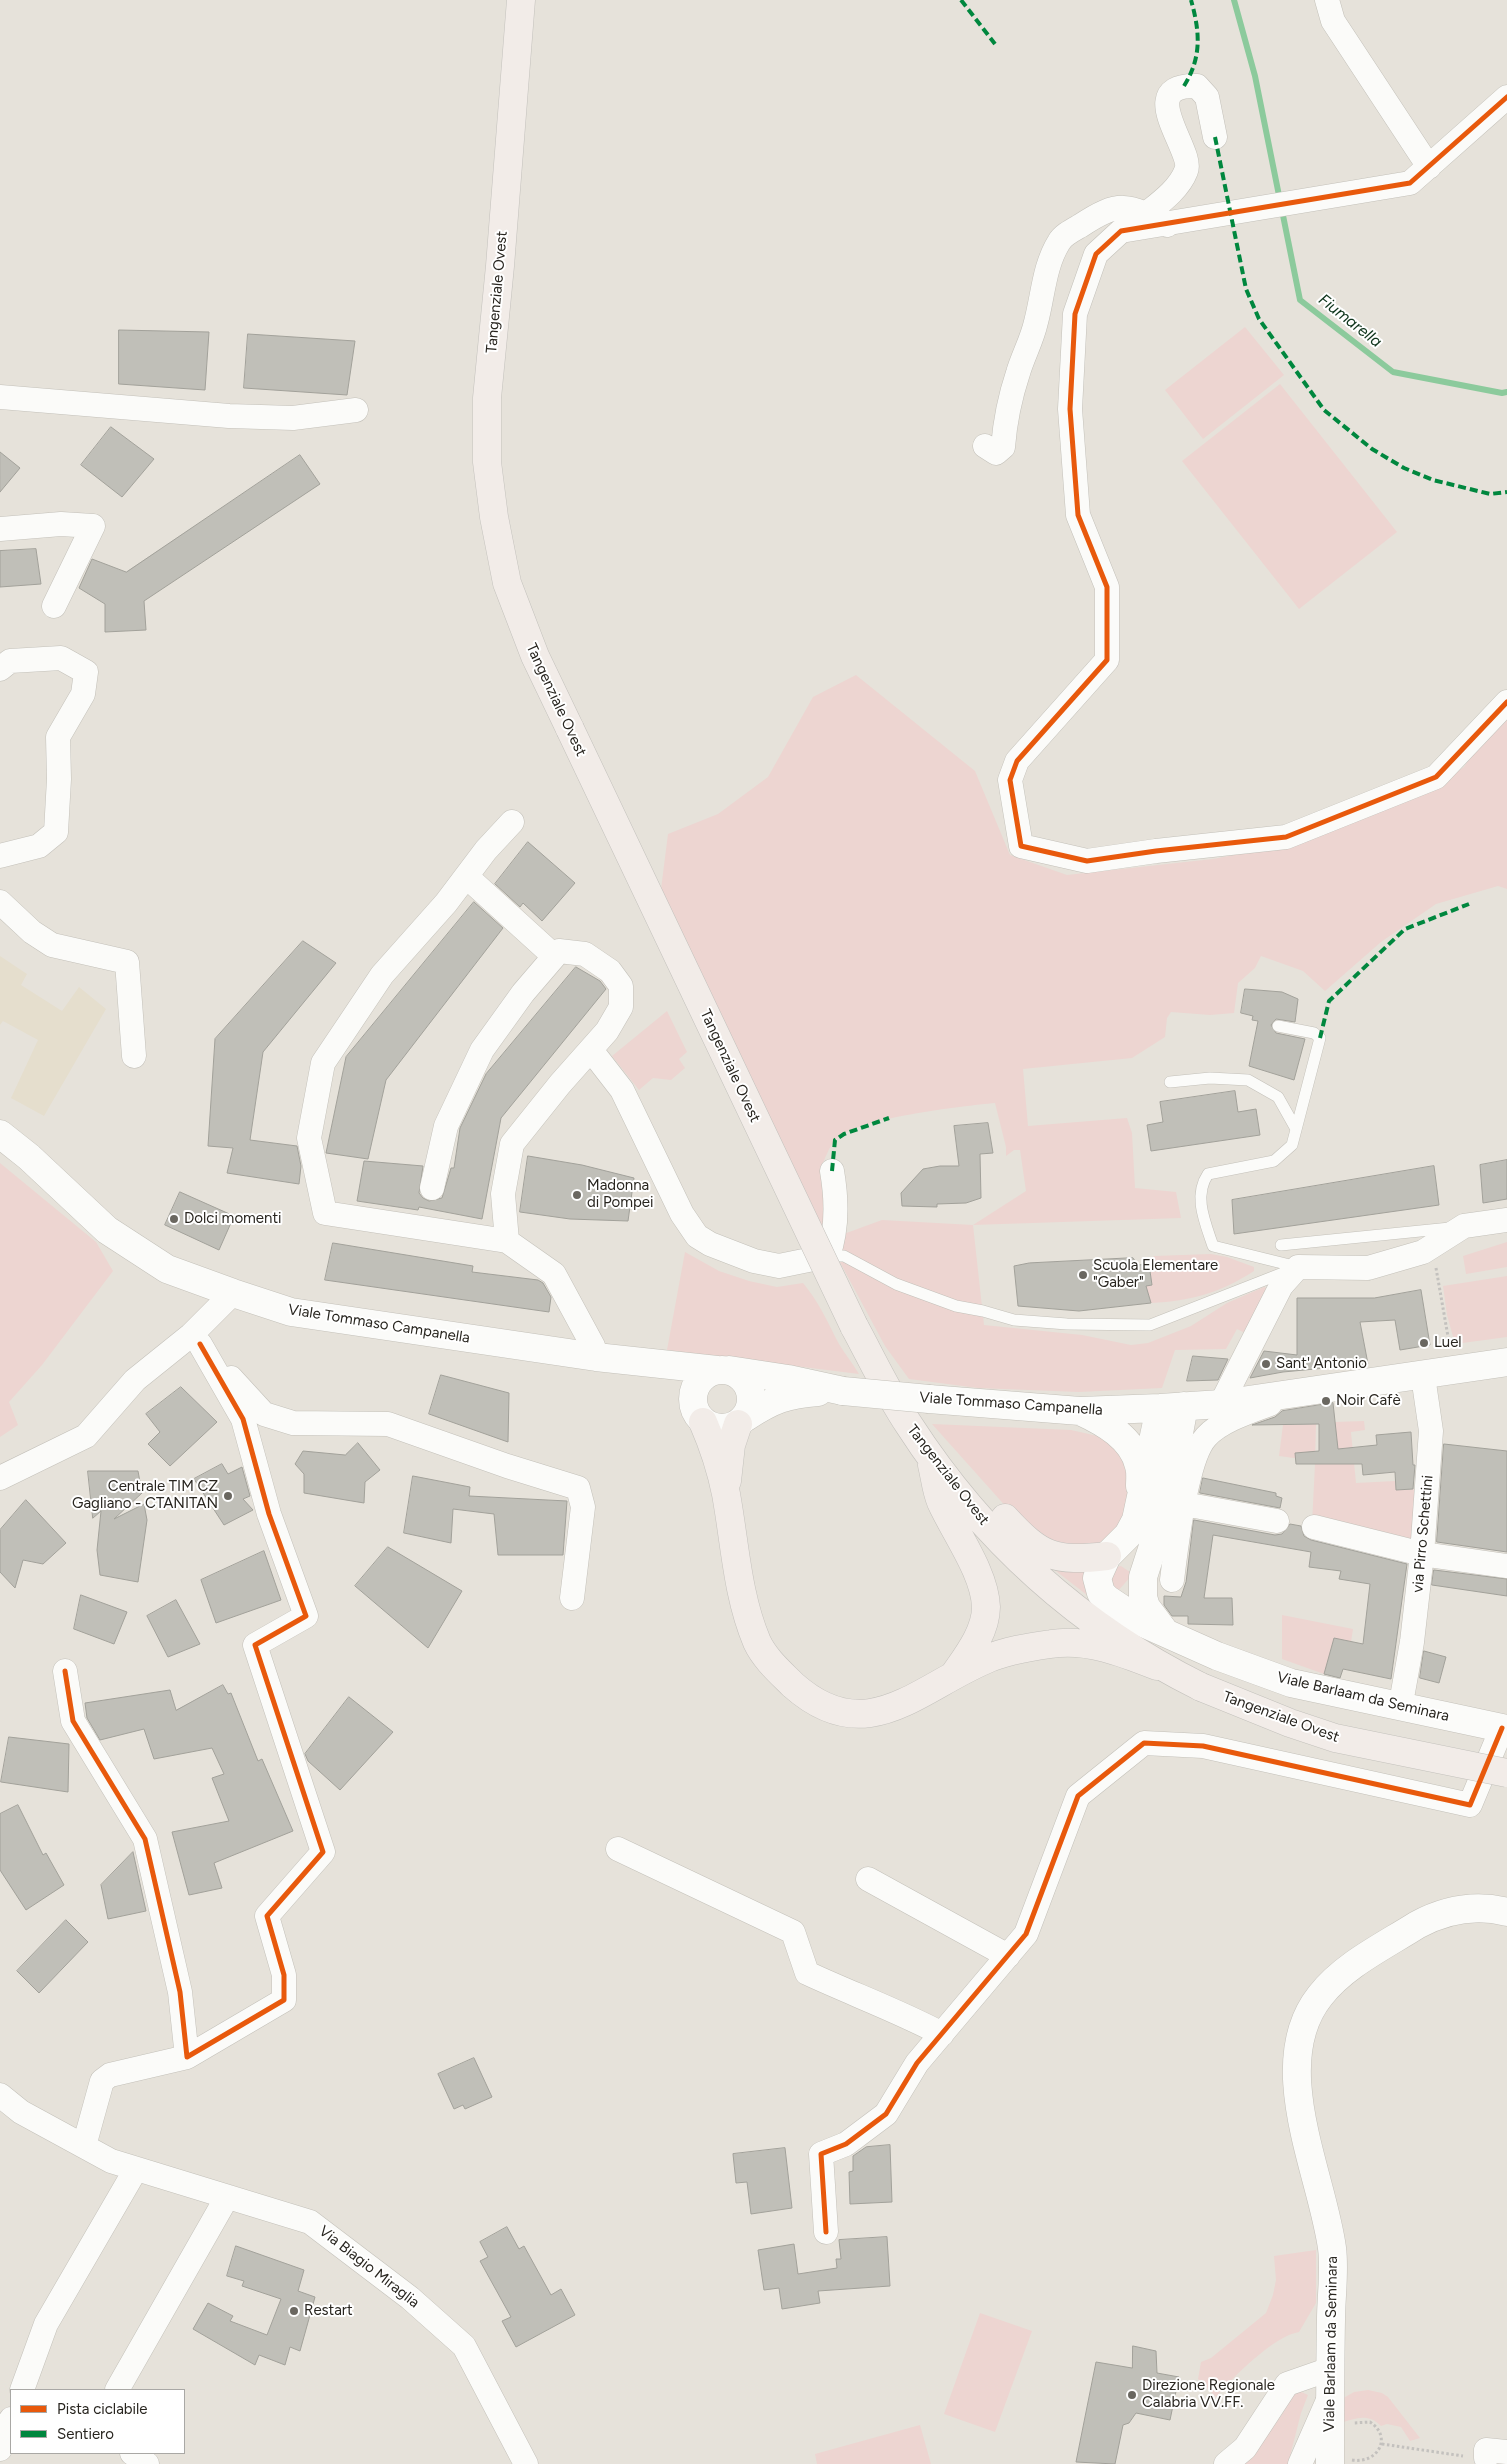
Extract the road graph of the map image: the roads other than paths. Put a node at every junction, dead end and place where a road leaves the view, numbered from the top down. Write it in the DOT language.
graph roads {
  1 [pos="521,0"];
  2 [pos="1327,0"];
  3 [pos="1507,98"];
  4 [pos="1215,137"];
  5 [pos="1429,167"];
  6 [pos="1146,214"];
  7 [pos="1167,225"];
  8 [pos="0,397"];
  9 [pos="356,410"];
  10 [pos="985,446"];
  11 [pos="0,529"];
  12 [pos="54,606"];
  13 [pos="0,669"];
  14 [pos="1507,702"];
  15 [pos="512,822"];
  16 [pos="0,856"];
  17 [pos="467,877"];
  18 [pos="0,902"];
  19 [pos="554,956"];
  20 [pos="1278,1026"];
  21 [pos="590,1050"];
  22 [pos="134,1056"];
  23 [pos="1170,1082"];
  24 [pos="1296,1129"];
  25 [pos="0,1134"];
  26 [pos="832,1171"];
  27 [pos="432,1188"];
  28 [pos="1507,1220"];
  29 [pos="1464,1226"];
  30 [pos="507,1241"];
  31 [pos="1281,1245"];
  32 [pos="828,1256"];
  33 [pos="1298,1268"];
  34 [pos="233,1293"];
  35 [pos="195,1339"];
  36 [pos="596,1357"];
  37 [pos="632,1361"];
  38 [pos="1507,1362"];
  39 [pos="722,1370"];
  40 [pos="1423,1376"];
  41 [pos="843,1391"];
  42 [pos="1300,1393"];
  43 [pos="1221,1404"];
  44 [pos="1172,1407"];
  45 [pos="1080,1411"];
  46 [pos="698,1414"];
  47 [pos="742,1421"];
  48 [pos="1176,1449"];
  49 [pos="930,1456"];
  50 [pos="0,1478"];
  51 [pos="726,1492"];
  52 [pos="1141,1504"];
  53 [pos="1184,1504"];
  54 [pos="1276,1520"];
  55 [pos="1314,1527"];
  56 [pos="1422,1554"];
  57 [pos="1106,1556"];
  58 [pos="1507,1566"];
  59 [pos="1143,1577"];
  60 [pos="1172,1580"];
  61 [pos="572,1598"];
  62 [pos="1165,1633"];
  63 [pos="1157,1666"];
  64 [pos="65,1671"];
  65 [pos="953,1677"];
  66 [pos="1403,1692"];
  67 [pos="1505,1729"];
  68 [pos="1507,1773"];
  69 [pos="618,1848"];
  70 [pos="868,1879"];
  71 [pos="1507,1912"];
  72 [pos="1008,1956"];
  73 [pos="942,2034"];
  74 [pos="187,2057"];
  75 [pos="0,2095"];
  76 [pos="84,2146"];
  77 [pos="136,2169"];
  78 [pos="227,2197"];
  79 [pos="826,2232"];
  80 [pos="1330,2368"];
  81 [pos="22,2389"];
  82 [pos="118,2389"];
  83 [pos="1329,2398"];
  84 [pos="10,2422"];
  85 [pos="0,2449"];
  86 [pos="133,2454"];
  87 [pos="1340,2461"];
  88 [pos="147,2464"];
  89 [pos="526,2464"];
  90 [pos="1226,2464"];
  91 [pos="1300,2464"];
  1 -- 49 [label="highway, Tangenziale Ovest, bridge"];
  2 -- 5 [label="street"];
  3 -- 5 [label="street"];
  4 -- 6 [label="street"];
  5 -- 7 [label="street"];
  6 -- 7 [label="street"];
  6 -- 10 [label="street"];
  7 -- 14 [label="street"];
  8 -- 9 [label="street"];
  11 -- 12 [label="street"];
  13 -- 16 [label="street"];
  15 -- 17 [label="street"];
  17 -- 19 [label="street"];
  17 -- 30 [label="street"];
  18 -- 22 [label="street"];
  19 -- 21 [label="street"];
  19 -- 27 [label="street"];
  20 -- 24 [label="lane"];
  21 -- 30 [label="street"];
  21 -- 32 [label="street"];
  23 -- 24 [label="lane"];
  24 -- 33 [label="lane"];
  25 -- 34 [label="street, Viale Tommaso Campanella"];
  26 -- 32 [label="street"];
  28 -- 29 [label="street"];
  29 -- 31 [label="lane"];
  29 -- 33 [label="street"];
  30 -- 36 [label="street"];
  32 -- 33 [label="lane"];
  33 -- 43 [label="street"];
  34 -- 35 [label="street"];
  34 -- 36 [label="street, Viale Tommaso Campanella"];
  35 -- 50 [label="street"];
  35 -- 61 [label="street"];
  35 -- 74 [label="street"];
  36 -- 37 [label="street, Viale Tommaso Campanella"];
  37 -- 39 [label="street, Viale Tommaso Campanella"];
  37 -- 46 [label="street, Viale Tommaso Campanella"];
  38 -- 40 [label="street, Viale Tommaso Campanella"];
  39 -- 41 [label="street, Viale Tommaso Campanella"];
  39 -- 46 [label="street"];
  39 -- 47 [label="street"];
  40 -- 42 [label="street, Viale Tommaso Campanella"];
  40 -- 56 [label="street, via Pirro Schettini"];
  41 -- 45 [label="street, Viale Tommaso Campanella, bridge"];
  41 -- 47 [label="street, Viale Tommaso Campanella"];
  42 -- 43 [label="street, Viale Tommaso Campanella"];
  42 -- 53 [label="street"];
  43 -- 44 [label="street, Viale Tommaso Campanella"];
  43 -- 48 [label="street"];
  44 -- 45 [label="street, Viale Tommaso Campanella"];
  44 -- 48 [label="street"];
  44 -- 52 [label="street"];
  45 -- 52 [label="street"];
  46 -- 47 [label="street"];
  46 -- 51 [label="highway"];
  47 -- 51 [label="highway"];
  48 -- 59 [label="street"];
  49 -- 57 [label="highway"];
  49 -- 63 [label="highway, Tangenziale Ovest"];
  49 -- 65 [label="highway"];
  51 -- 65 [label="highway"];
  52 -- 57 [label="street"];
  53 -- 54 [label="street"];
  53 -- 60 [label="street"];
  55 -- 56 [label="street"];
  56 -- 58 [label="street"];
  56 -- 66 [label="street, via Pirro Schettini"];
  57 -- 59 [label="street"];
  57 -- 62 [label="street, Viale Barlaam da Seminara"];
  59 -- 62 [label="street"];
  62 -- 67 [label="street, Viale Barlaam da Seminara"];
  63 -- 65 [label="highway"];
  63 -- 68 [label="highway, Tangenziale Ovest, bridge"];
  64 -- 74 [label="street"];
  67 -- 72 [label="street"];
  69 -- 73 [label="street"];
  70 -- 72 [label="street"];
  71 -- 80 [label="street, Viale Barlaam da Seminara"];
  72 -- 73 [label="street"];
  73 -- 79 [label="street"];
  74 -- 76 [label="street"];
  75 -- 76 [label="street, Via Biagio Miraglia"];
  76 -- 77 [label="street, Via Biagio Miraglia"];
  77 -- 78 [label="street, Via Biagio Miraglia"];
  77 -- 81 [label="street"];
  78 -- 82 [label="street"];
  78 -- 89 [label="street, Via Biagio Miraglia"];
  80 -- 83 [label="street, Viale Barlaam da Seminara"];
  80 -- 90 [label="street"];
  83 -- 87 [label="street, Viale Barlaam da Seminara"];
  83 -- 91 [label="street"];
  84 -- 85 [label="street"];
  86 -- 88 [label="street"];
}
